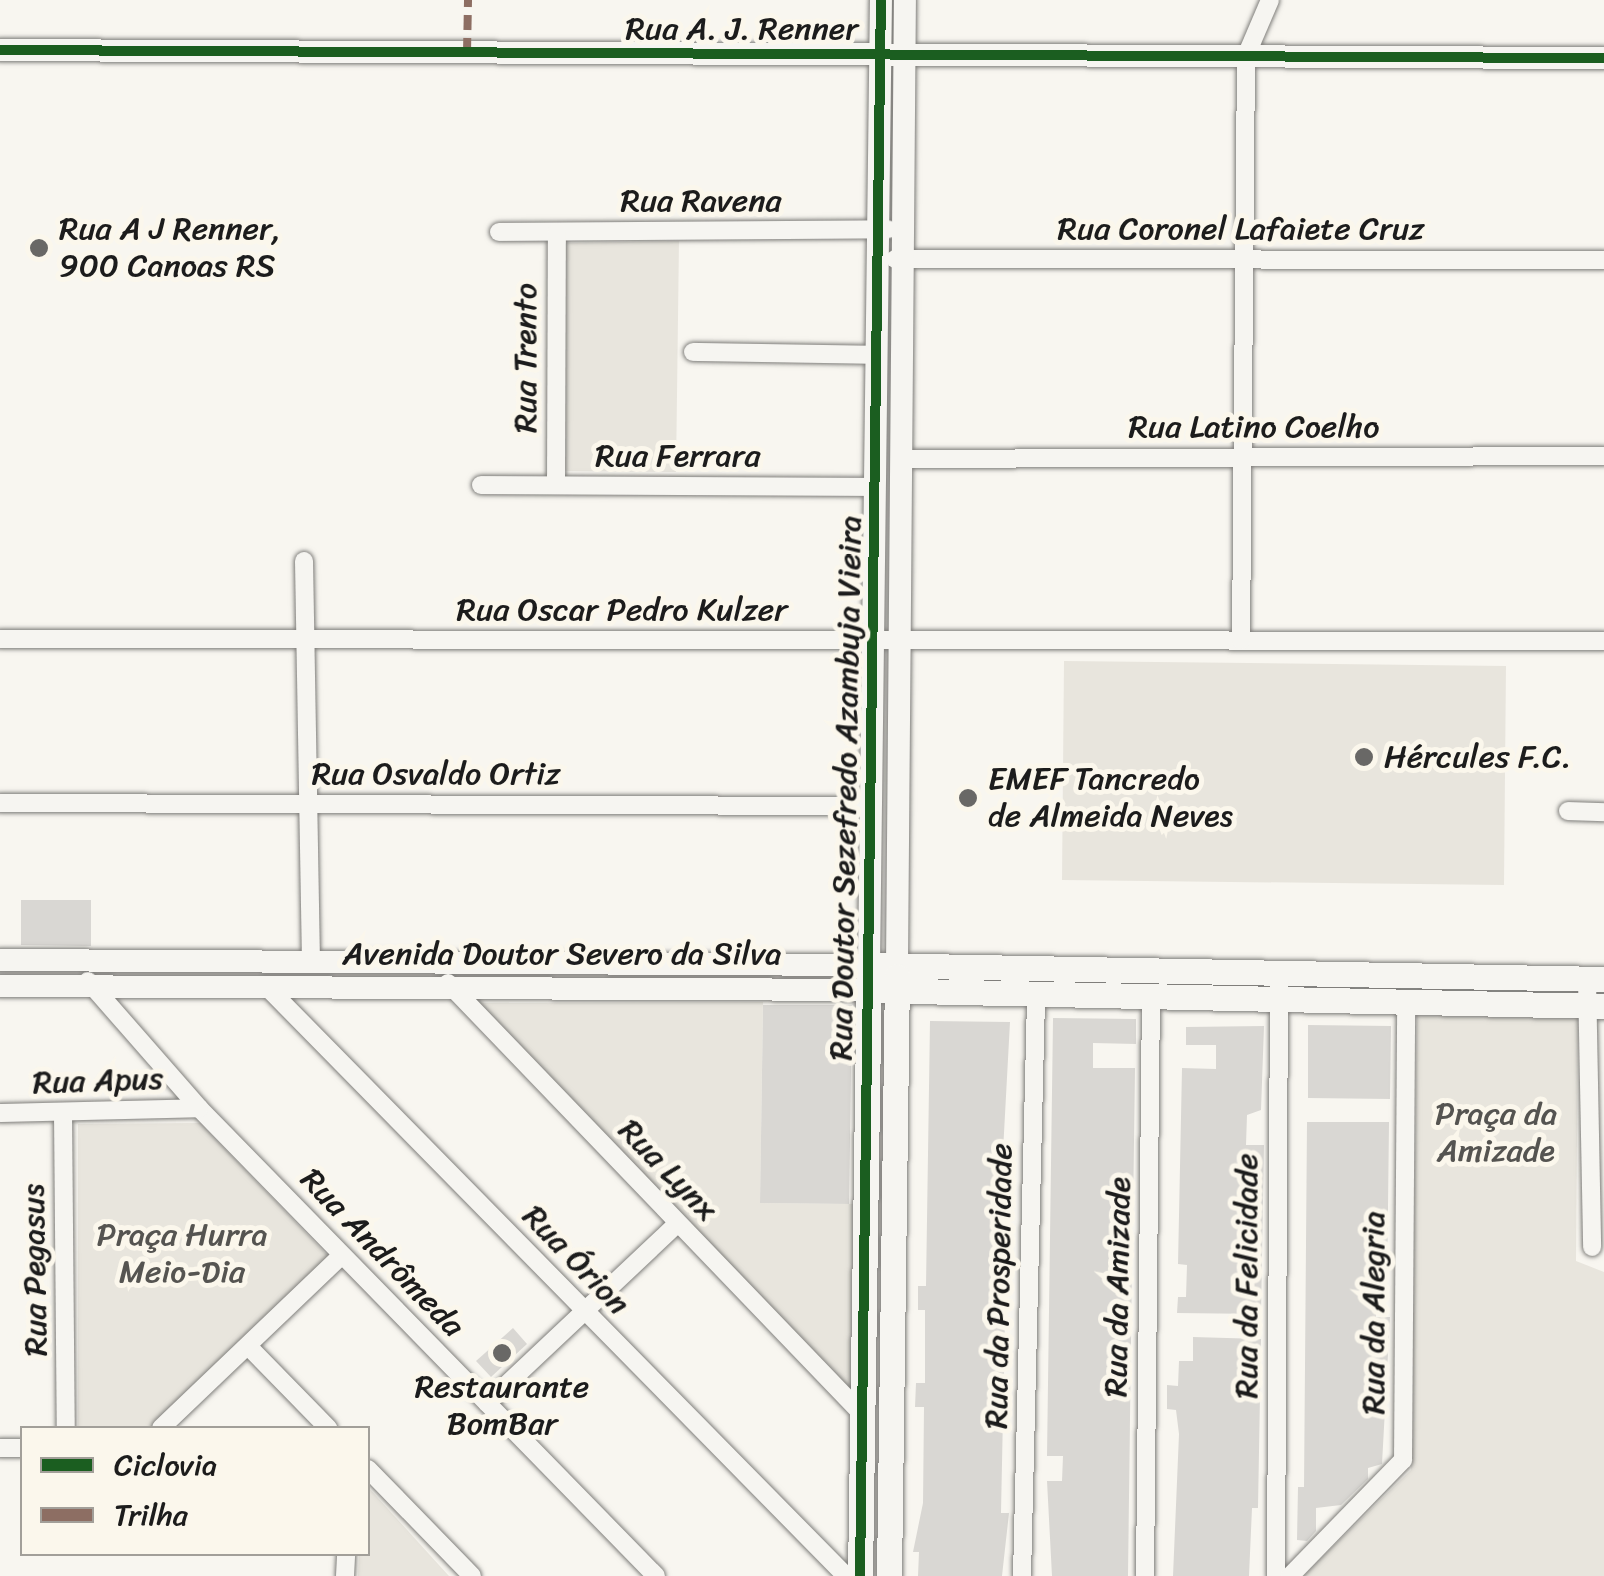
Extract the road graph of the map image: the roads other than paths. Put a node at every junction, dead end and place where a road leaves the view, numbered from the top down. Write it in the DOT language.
graph roads {
  1 [pos="880,0"];
  2 [pos="906,0"];
  3 [pos="1270,0"];
  4 [pos="0,50"];
  5 [pos="881,55"];
  6 [pos="906,55"];
  7 [pos="1246,56"];
  8 [pos="1604,58"];
  9 [pos="905,229"];
  10 [pos="878,230"];
  11 [pos="498,232"];
  12 [pos="557,232"];
  13 [pos="878,259"];
  14 [pos="904,259"];
  15 [pos="1244,260"];
  16 [pos="1604,260"];
  17 [pos="693,352"];
  18 [pos="877,355"];
  19 [pos="1243,456"];
  20 [pos="1604,456"];
  21 [pos="903,459"];
  22 [pos="480,486"];
  23 [pos="556,486"];
  24 [pos="875,487"];
  25 [pos="304,561"];
  26 [pos="0,639"];
  27 [pos="305,639"];
  28 [pos="873,640"];
  29 [pos="901,640"];
  30 [pos="1241,640"];
  31 [pos="1604,640"];
  32 [pos="0,803"];
  33 [pos="308,804"];
  34 [pos="871,806"];
  35 [pos="1568,811"];
  36 [pos="1604,812"];
  37 [pos="0,960"];
  38 [pos="86,960"];
  39 [pos="311,961"];
  40 [pos="448,961"];
  41 [pos="776,962"];
  42 [pos="1279,976"];
  43 [pos="868,977"];
  44 [pos="897,978"];
  45 [pos="1596,979"];
  46 [pos="266,985"];
  47 [pos="0,986"];
  48 [pos="448,987"];
  49 [pos="776,987"];
  50 [pos="88,988"];
  51 [pos="1036,997"];
  52 [pos="1151,998"];
  53 [pos="1279,1004"];
  54 [pos="1406,1004"];
  55 [pos="1596,1006"];
  56 [pos="198,1108"];
  57 [pos="63,1112"];
  58 [pos="0,1113"];
  59 [pos="866,1161"];
  60 [pos="894,1163"];
  61 [pos="1598,1181"];
  62 [pos="678,1223"];
  63 [pos="1592,1247"];
  64 [pos="342,1255"];
  65 [pos="584,1312"];
  66 [pos="248,1346"];
  67 [pos="487,1403"];
  68 [pos="862,1414"];
  69 [pos="66,1426"];
  70 [pos="163,1426"];
  71 [pos="326,1426"];
  72 [pos="370,1471"];
  73 [pos="472,1576"];
  74 [pos="656,1576"];
  75 [pos="846,1576"];
  76 [pos="860,1576"];
  77 [pos="889,1576"];
  78 [pos="1022,1576"];
  79 [pos="1145,1576"];
  80 [pos="1276,1576"];
  81 [pos="1290,1576"];
  1 -- 5 [label="street, Rua Doutor Sezefredo Azambuja Vieira"];
  2 -- 6 [label="street, Rua Doutor Sezefredo Azambuja Vieira"];
  3 -- 7 [label="street"];
  4 -- 5 [label="street, Rua A. J. Renner"];
  5 -- 6 [label="street, Rua A. J. Renner"];
  5 -- 10 [label="street, Rua Doutor Sezefredo Azambuja Vieira"];
  6 -- 7 [label="street, Rua A. J. Renner"];
  6 -- 9 [label="street, Rua Doutor Sezefredo Azambuja Vieira"];
  7 -- 8 [label="street, Rua A. J. Renner"];
  7 -- 15 [label="street"];
  9 -- 10 [label="street, Rua Ravena"];
  9 -- 14 [label="street, Rua Doutor Sezefredo Azambuja Vieira"];
  10 -- 12 [label="street, Rua Ravena"];
  10 -- 13 [label="street, Rua Doutor Sezefredo Azambuja Vieira"];
  11 -- 12 [label="street, Rua Ravena"];
  12 -- 23 [label="street, Rua Trento"];
  13 -- 14 [label="street, Rua Coronel Lafaiete Cruz"];
  13 -- 18 [label="street, Rua Doutor Sezefredo Azambuja Vieira"];
  14 -- 15 [label="street, Rua Coronel Lafaiete Cruz"];
  14 -- 21 [label="street, Rua Doutor Sezefredo Azambuja Vieira"];
  15 -- 16 [label="street, Rua Coronel Lafaiete Cruz"];
  15 -- 19 [label="street"];
  17 -- 18 [label="street"];
  18 -- 24 [label="street, Rua Doutor Sezefredo Azambuja Vieira"];
  19 -- 20 [label="street, Rua Latino Coelho"];
  19 -- 21 [label="street, Rua Latino Coelho"];
  19 -- 30 [label="street"];
  21 -- 29 [label="street, Rua Doutor Sezefredo Azambuja Vieira"];
  22 -- 23 [label="street, Rua Ferrara"];
  23 -- 24 [label="street, Rua Ferrara"];
  24 -- 28 [label="street, Rua Doutor Sezefredo Azambuja Vieira"];
  25 -- 27 [label="street"];
  26 -- 27 [label="street, Rua Oscar Pedro Kulzer"];
  27 -- 28 [label="street, Rua Oscar Pedro Kulzer"];
  27 -- 33 [label="street"];
  28 -- 29 [label="street, Rua Oscar Pedro Kulzer"];
  28 -- 34 [label="street, Rua Doutor Sezefredo Azambuja Vieira"];
  29 -- 30 [label="street, Rua Oscar Pedro Kulzer"];
  29 -- 44 [label="street, Rua Doutor Sezefredo Azambuja Vieira"];
  30 -- 31 [label="street, Rua Oscar Pedro Kulzer"];
  32 -- 33 [label="street, Rua Osvaldo Ortiz"];
  33 -- 34 [label="street, Rua Osvaldo Ortiz"];
  33 -- 39 [label="street"];
  34 -- 43 [label="street, Rua Doutor Sezefredo Azambuja Vieira"];
  35 -- 36 [label="street"];
  37 -- 38 [label="street, Avenida Doutor Severo da Silva"];
  38 -- 39 [label="street, Avenida Doutor Severo da Silva"];
  38 -- 50 [label="street"];
  39 -- 40 [label="street, Avenida Doutor Severo da Silva"];
  40 -- 41 [label="street, Avenida Doutor Severo da Silva"];
  40 -- 48 [label="street"];
  41 -- 43 [label="street, Avenida Doutor Severo da Silva"];
  41 -- 49 [label="street"];
  42 -- 44 [label="main road, Avenida Doutor Severo da Silva"];
  42 -- 45 [label="main road, Avenida Doutor Severo da Silva"];
  42 -- 53 [label="street, Rua da Felicidade"];
  43 -- 44 [label="main road, Avenida Doutor Severo da Silva"];
  43 -- 49 [label="street, Avenida Doutor Severo da Silva"];
  43 -- 59 [label="main road, Rua Doutor Sezefredo Azambuja Vieira"];
  44 -- 51 [label="main road, Avenida Doutor Severo da Silva"];
  44 -- 60 [label="main road, Rua Doutor Sezefredo Azambuja Vieira"];
  45 -- 55 [label="street"];
  46 -- 48 [label="street, Avenida Doutor Severo da Silva"];
  46 -- 50 [label="street, Avenida Doutor Severo da Silva"];
  46 -- 65 [label="street, Rua Órion"];
  47 -- 50 [label="street, Avenida Doutor Severo da Silva"];
  48 -- 49 [label="street, Avenida Doutor Severo da Silva"];
  48 -- 62 [label="street, Rua Lynx"];
  50 -- 56 [label="street, Rua Andrômeda"];
  51 -- 52 [label="main road, Avenida Doutor Severo da Silva"];
  51 -- 78 [label="street, Rua da Prosperidade"];
  52 -- 53 [label="main road, Avenida Doutor Severo da Silva"];
  52 -- 79 [label="street, Rua da Amizade"];
  53 -- 54 [label="main road, Avenida Doutor Severo da Silva"];
  53 -- 80 [label="street, Rua da Felicidade"];
  54 -- 55 [label="main road, Avenida Doutor Severo da Silva"];
  54 -- 81 [label="street, Rua da Alegria"];
  55 -- 61 [label="street"];
  56 -- 57 [label="street, Rua Apus"];
  56 -- 64 [label="street, Rua Andrômeda"];
  57 -- 58 [label="street, Rua Apus"];
  57 -- 69 [label="street, Rua Pegasus"];
  59 -- 60 [label="main road"];
  59 -- 68 [label="main road, Rua Doutor Sezefredo Azambuja Vieira"];
  60 -- 77 [label="main road, Rua Doutor Sezefredo Azambuja Vieira"];
  61 -- 63 [label="street"];
  62 -- 65 [label="street"];
  62 -- 68 [label="street, Rua Lynx"];
  64 -- 66 [label="street"];
  64 -- 67 [label="street, Rua Andrômeda"];
  65 -- 67 [label="street"];
  65 -- 75 [label="street, Rua Órion"];
  66 -- 70 [label="street"];
  66 -- 71 [label="street"];
  67 -- 74 [label="street, Rua Andrômeda"];
  68 -- 76 [label="main road, Rua Doutor Sezefredo Azambuja Vieira"];
  72 -- 73 [label="street"];
}
